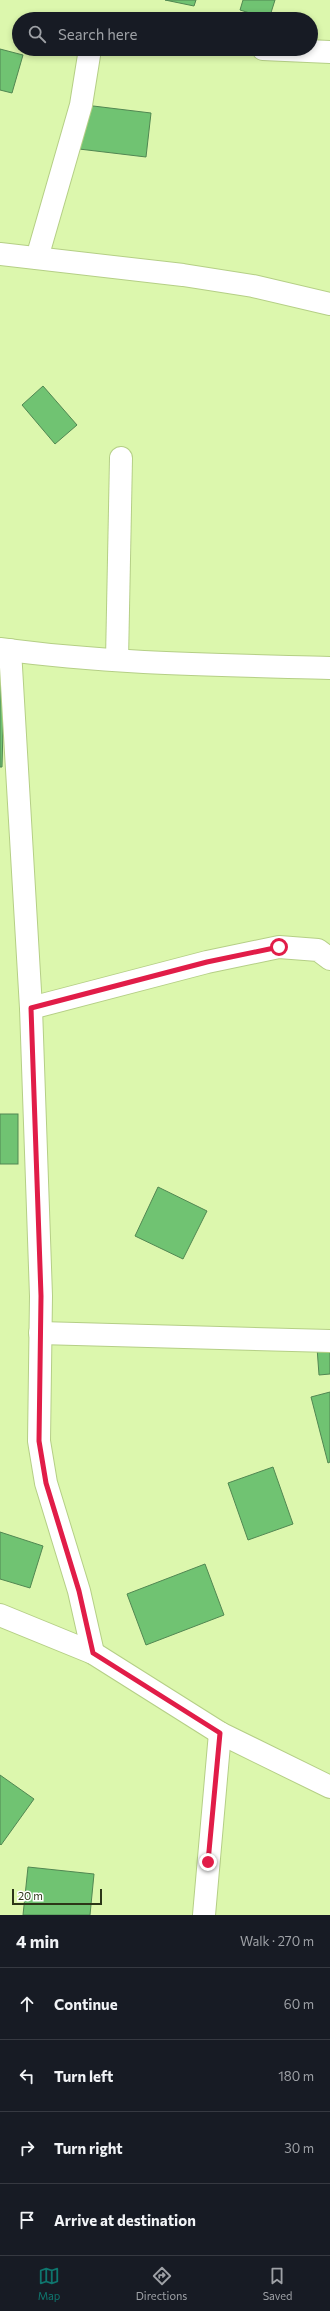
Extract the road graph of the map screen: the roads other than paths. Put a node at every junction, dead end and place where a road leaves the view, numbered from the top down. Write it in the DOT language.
graph roads {
  1 [pos="318,51"];
  2 [pos="330,52"];
  3 [pos="89,56"];
  4 [pos="0,254"];
  5 [pos="37,258"];
  6 [pos="330,304"];
  7 [pos="121,458"];
  8 [pos="5,650"];
  9 [pos="117,660"];
  10 [pos="330,668"];
  11 [pos="330,959"];
  12 [pos="31,1008"];
  13 [pos="40,1333"];
  14 [pos="330,1341"];
  15 [pos="0,1615"];
  16 [pos="93,1653"];
  17 [pos="220,1733"];
  18 [pos="330,1787"];
  19 [pos="204,1915"];
  1 -- 2 [label="street"];
  3 -- 5 [label="street"];
  4 -- 5 [label="street"];
  5 -- 6 [label="street"];
  7 -- 9 [label="street"];
  8 -- 9 [label="street"];
  8 -- 12 [label="street"];
  9 -- 10 [label="street"];
  11 -- 12 [label="street"];
  12 -- 13 [label="street"];
  13 -- 14 [label="street"];
  13 -- 16 [label="street"];
  15 -- 16 [label="street"];
  16 -- 17 [label="street"];
  17 -- 18 [label="street"];
  17 -- 19 [label="street"];
}
